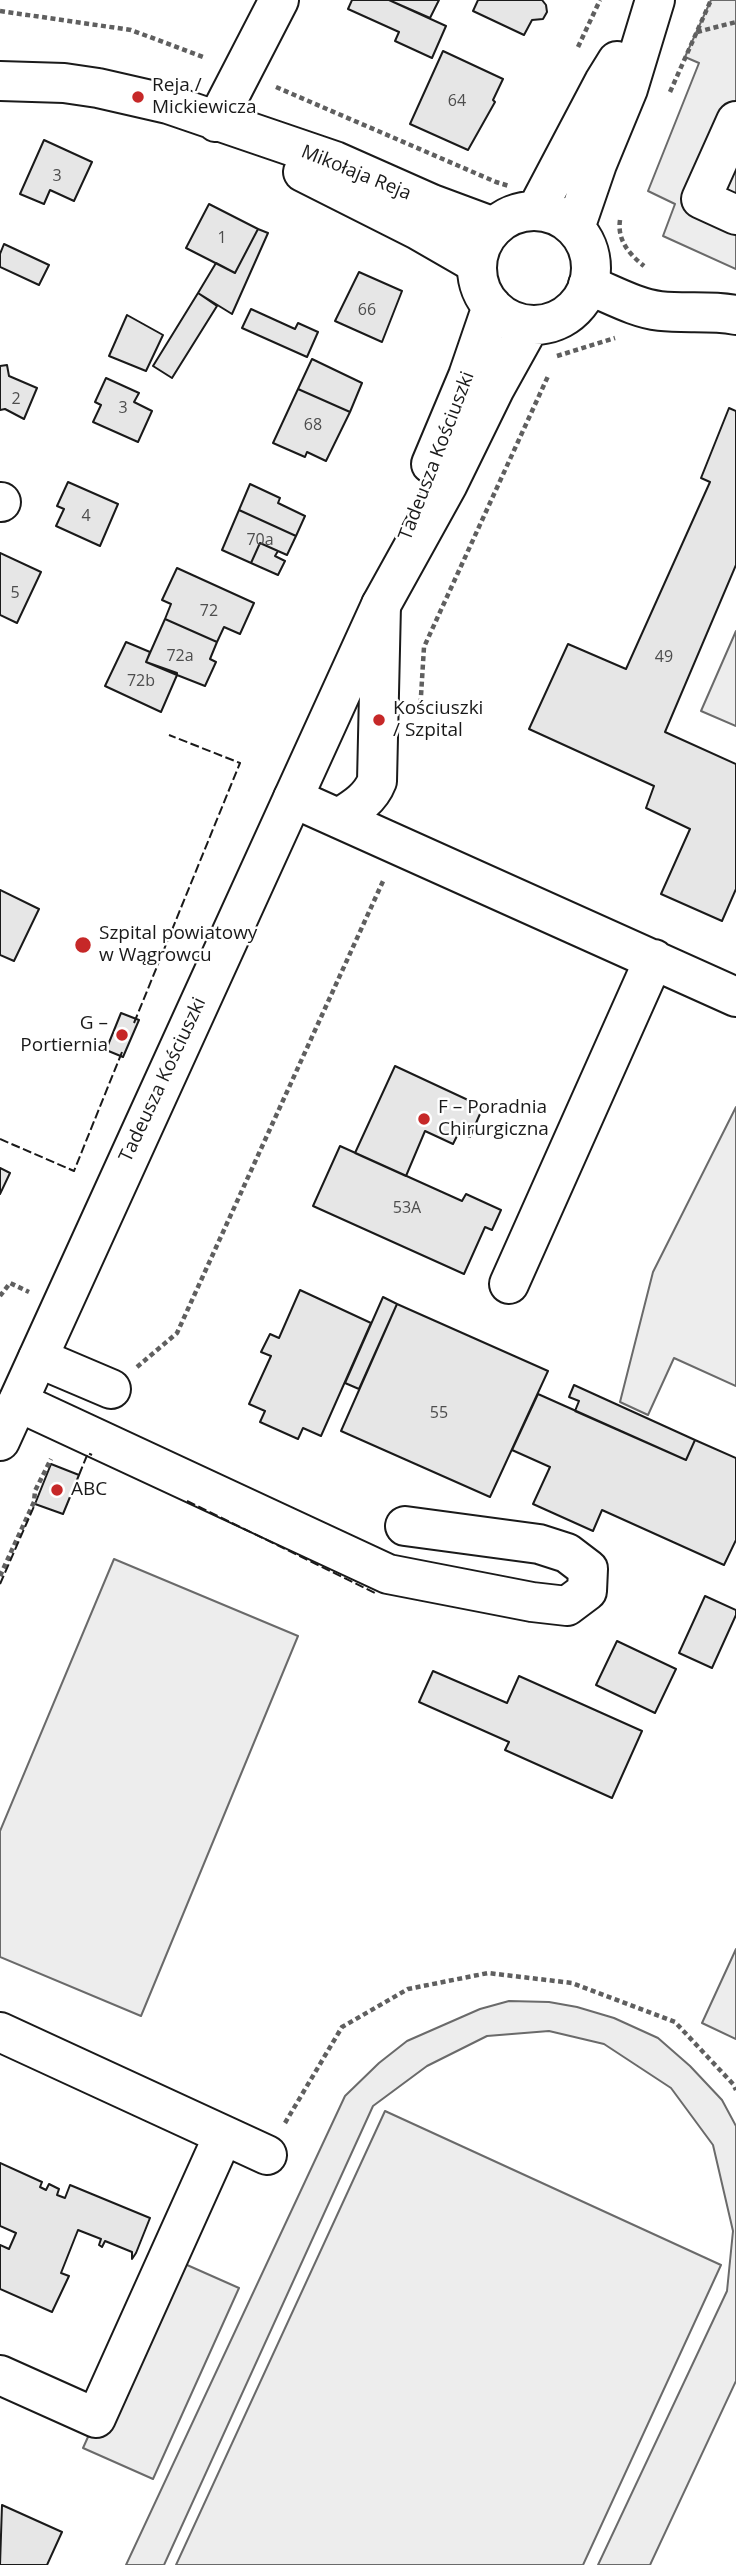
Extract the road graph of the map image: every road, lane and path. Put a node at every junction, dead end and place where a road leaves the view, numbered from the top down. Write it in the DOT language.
graph roads {
  1 [pos="279,0"];
  2 [pos="600,0"];
  3 [pos="711,0"];
  4 [pos="655,1"];
  5 [pos="0,11"];
  6 [pos="736,22"];
  7 [pos="696,33"];
  8 [pos="577,50"];
  9 [pos="242,72"];
  10 [pos="0,81"];
  11 [pos="669,93"];
  12 [pos="736,121"];
  13 [pos="216,122"];
  14 [pos="525,199"];
  15 [pos="622,214"];
  16 [pos="736,215"];
  17 [pos="494,227"];
  18 [pos="575,229"];
  19 [pos="477,264"];
  20 [pos="646,268"];
  21 [pos="588,285"];
  22 [pos="492,306"];
  23 [pos="736,315"];
  24 [pos="530,324"];
  25 [pos="380,606"];
  26 [pos="293,798"];
  27 [pos="340,818"];
  28 [pos="654,960"];
  29 [pos="736,997"];
  30 [pos="509,1284"];
  31 [pos="38,1358"];
  32 [pos="111,1389"];
  33 [pos="18,1402"];
  34 [pos="0,1441"];
  35 [pos="405,1526"];
  36 [pos="0,2032"];
  37 [pos="736,2090"];
  38 [pos="223,2136"];
  39 [pos="267,2155"];
  40 [pos="0,2375"];
  1 -- 9 [label="main road"];
  2 -- 8 [label="path"];
  3 -- 7 [label="path"];
  4 -- 14 [label="main road"];
  4 -- 18 [label="main road"];
  5 -- 9 [label="path"];
  6 -- 7 [label="path"];
  7 -- 11 [label="path"];
  9 -- 13 [label="main road"];
  9 -- 14 [label="path"];
  10 -- 13 [label="main road, Mikołaja Reja"];
  12 -- 16 [label="main road"];
  13 -- 17 [label="main road, Mikołaja Reja"];
  13 -- 19 [label="main road, Mikołaja Reja"];
  14 -- 17 [label="main road"];
  14 -- 18 [label="main road"];
  15 -- 20 [label="path"];
  17 -- 19 [label="main road"];
  18 -- 21 [label="main road"];
  19 -- 22 [label="main road"];
  21 -- 23 [label="main road"];
  21 -- 24 [label="main road"];
  22 -- 24 [label="main road"];
  22 -- 25 [label="main road, Tadeusza Kościuszki"];
  24 -- 25 [label="main road, Tadeusza Kościuszki"];
  25 -- 26 [label="main road, Tadeusza Kościuszki"];
  25 -- 27 [label="main road"];
  26 -- 27 [label="main road"];
  26 -- 31 [label="main road, Tadeusza Kościuszki"];
  27 -- 28 [label="main road"];
  28 -- 29 [label="main road"];
  28 -- 30 [label="main road"];
  31 -- 32 [label="main road"];
  31 -- 33 [label="main road, Tadeusza Kościuszki"];
  33 -- 34 [label="main road, Tadeusza Kościuszki"];
  33 -- 35 [label="main road"];
  36 -- 38 [label="main road"];
  37 -- 39 [label="path"];
  38 -- 39 [label="main road"];
  38 -- 40 [label="main road"];
}
